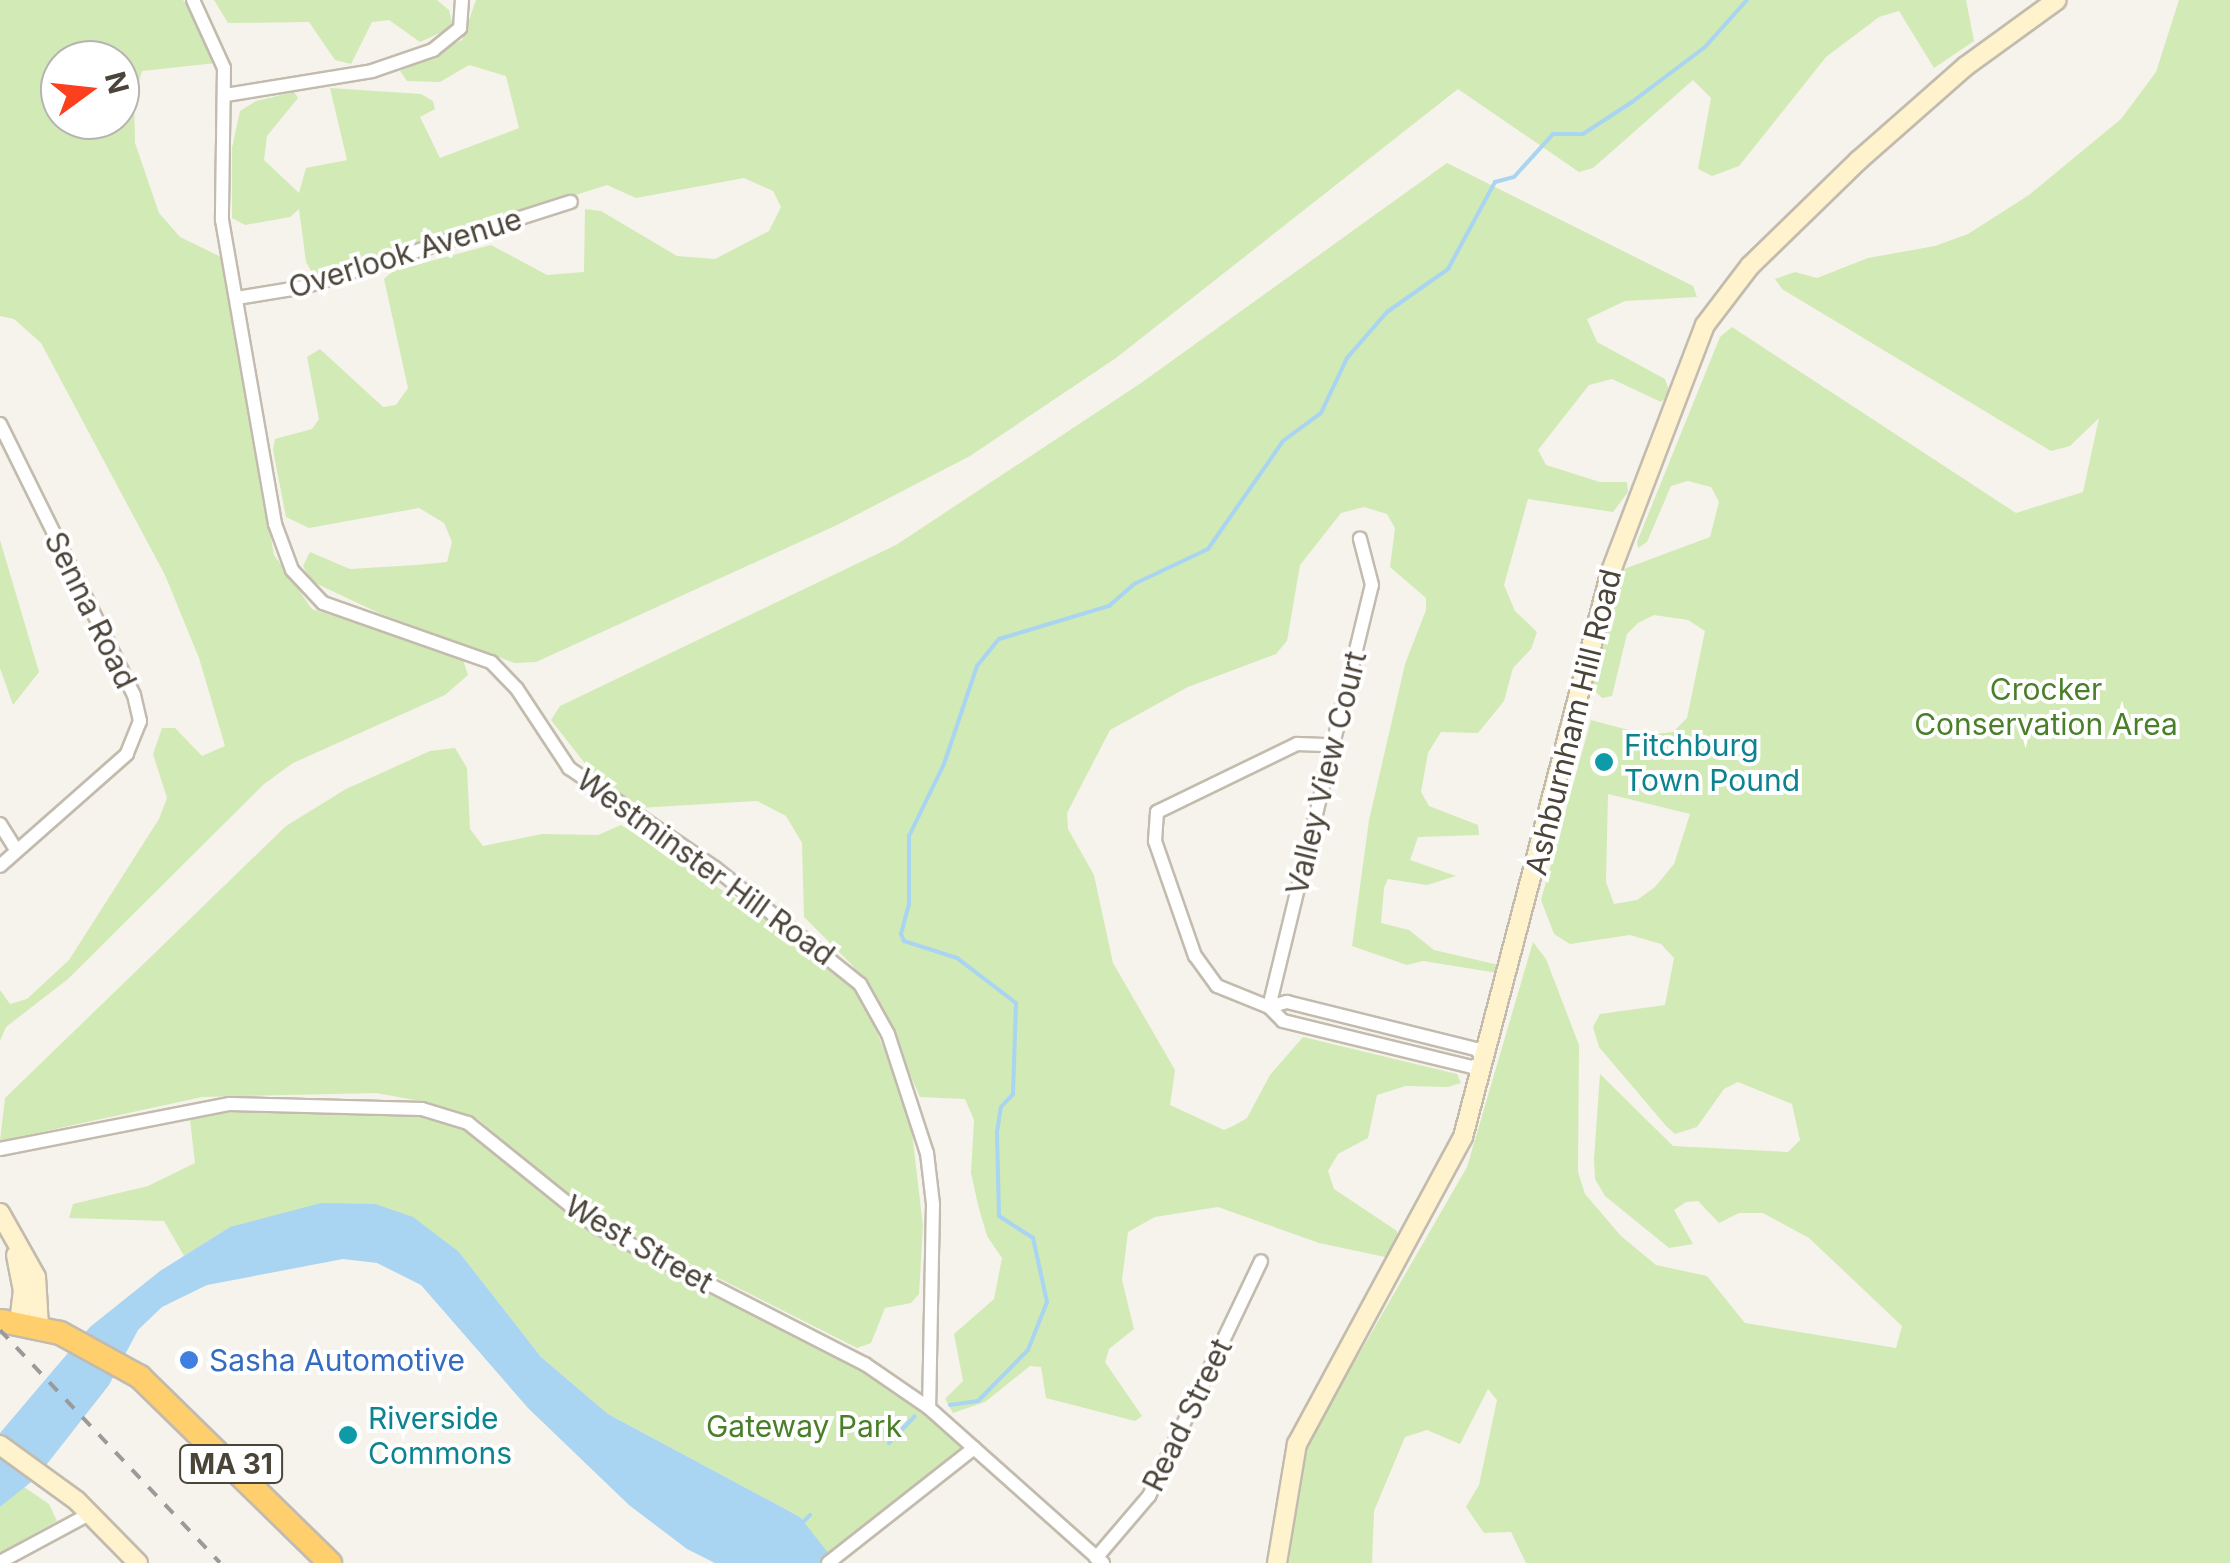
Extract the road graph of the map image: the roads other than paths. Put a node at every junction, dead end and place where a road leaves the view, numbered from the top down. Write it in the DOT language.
graph roads {
  1 [pos="193,0"];
  2 [pos="462,0"];
  3 [pos="2057,0"];
  4 [pos="226,95"];
  5 [pos="572,202"];
  6 [pos="237,298"];
  7 [pos="0,424"];
  8 [pos="1360,539"];
  9 [pos="1332,744"];
  10 [pos="0,824"];
  11 [pos="16,850"];
  12 [pos="0,866"];
  13 [pos="1268,1007"];
  14 [pos="1485,1061"];
  15 [pos="0,1149"];
  16 [pos="0,1216"];
  17 [pos="1261,1261"];
  18 [pos="20,1323"];
  19 [pos="930,1408"];
  20 [pos="0,1445"];
  21 [pos="974,1448"];
  22 [pos="90,1514"];
  23 [pos="1099,1560"];
  24 [pos="0,1562"];
  25 [pos="138,1563"];
  26 [pos="330,1563"];
  27 [pos="828,1563"];
  28 [pos="1277,1563"];
  1 -- 4 [label="street, Westminster Hill Road"];
  2 -- 4 [label="street"];
  3 -- 14 [label="street, Ashburnham Hill Road"];
  4 -- 6 [label="street, Westminster Hill Road"];
  5 -- 6 [label="street, Overlook Avenue"];
  6 -- 19 [label="street, Westminster Hill Road"];
  7 -- 11 [label="street, Senna Road"];
  8 -- 9 [label="street, Valley View Court"];
  9 -- 13 [label="street, Valley View Court"];
  9 -- 13 [label="street"];
  10 -- 11 [label="street"];
  11 -- 12 [label="street, Senna Road"];
  13 -- 14 [label="street"];
  14 -- 28 [label="street, Ashburnham Hill Road"];
  15 -- 19 [label="street, West Street"];
  16 -- 18 [label="street"];
  17 -- 23 [label="street, Read Street"];
  18 -- 26 [label="highway, MA 31"];
  19 -- 21 [label="street, West Street"];
  20 -- 22 [label="street"];
  21 -- 23 [label="street, West Street"];
  21 -- 27 [label="street"];
  22 -- 24 [label="street"];
  22 -- 25 [label="street"];
}
